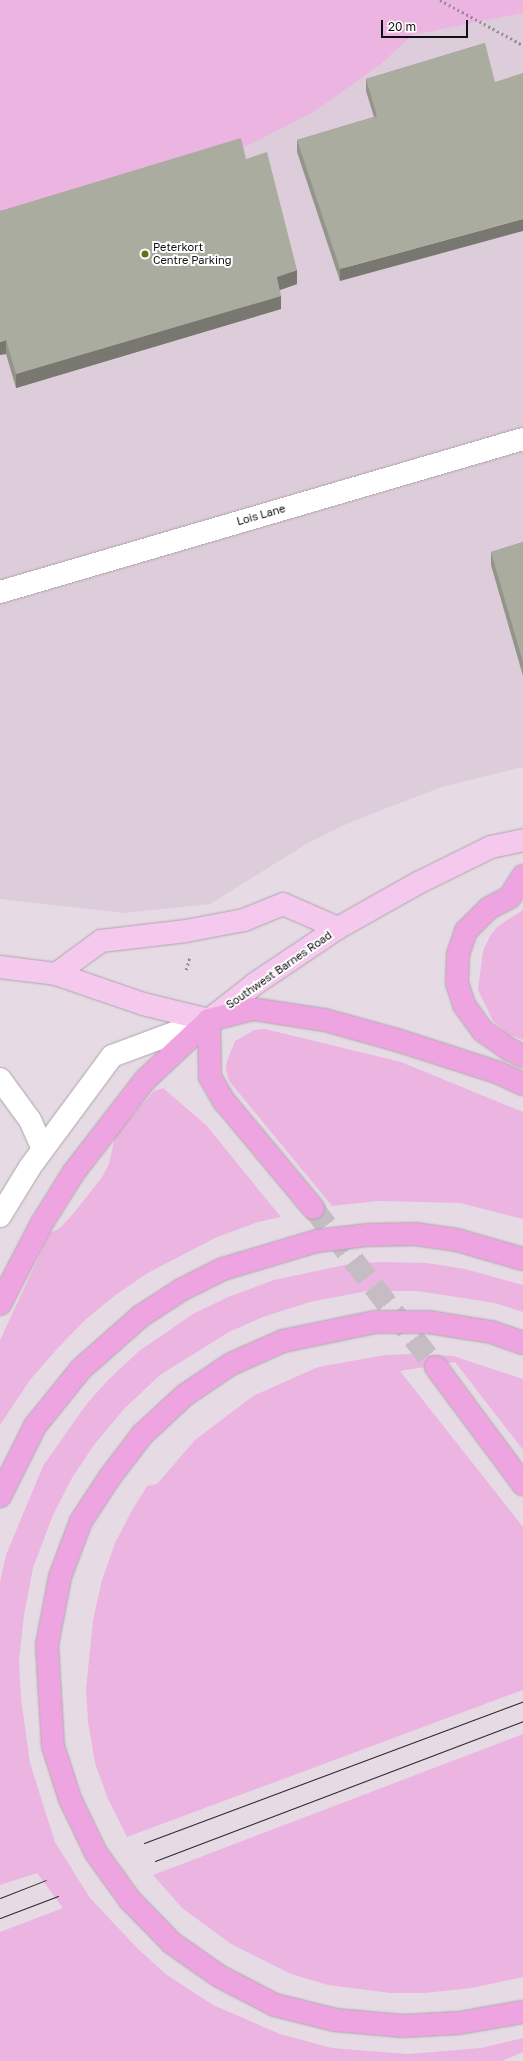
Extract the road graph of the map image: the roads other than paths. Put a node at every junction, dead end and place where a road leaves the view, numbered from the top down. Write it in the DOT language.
graph roads {
  1 [pos="523,439"];
  2 [pos="0,592"];
  3 [pos="523,840"];
  4 [pos="523,876"];
  5 [pos="338,928"];
  6 [pos="0,967"];
  7 [pos="56,974"];
  8 [pos="209,1020"];
  9 [pos="523,1056"];
  10 [pos="0,1079"];
  11 [pos="523,1084"];
  12 [pos="43,1149"];
  13 [pos="313,1208"];
  14 [pos="0,1216"];
  15 [pos="523,1259"];
  16 [pos="0,1304"];
  17 [pos="523,1343"];
  18 [pos="436,1367"];
  19 [pos="523,1484"];
  20 [pos="0,1496"];
  21 [pos="523,2012"];
  1 -- 2 [label="lane, Lois Lane"];
  3 -- 5 [label="main road, Southwest Barnes Road"];
  4 -- 9 [label="highway"];
  5 -- 7 [label="main road"];
  5 -- 8 [label="main road, Southwest Barnes Road"];
  6 -- 7 [label="main road"];
  7 -- 8 [label="main road"];
  8 -- 11 [label="highway"];
  8 -- 12 [label="lane"];
  8 -- 13 [label="highway"];
  8 -- 16 [label="highway"];
  10 -- 12 [label="lane"];
  12 -- 14 [label="lane"];
  15 -- 20 [label="highway"];
  17 -- 21 [label="highway"];
  18 -- 19 [label="highway"];
}
